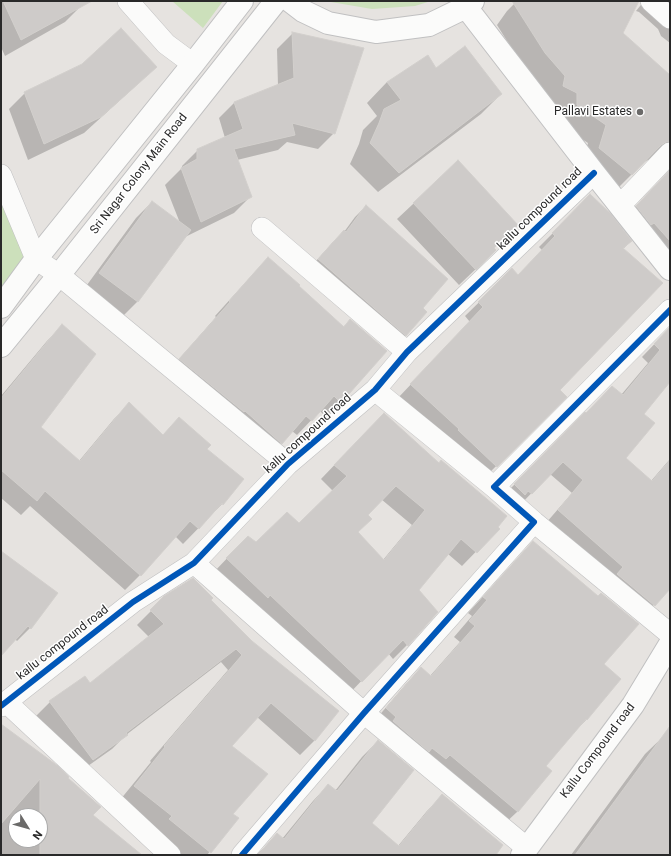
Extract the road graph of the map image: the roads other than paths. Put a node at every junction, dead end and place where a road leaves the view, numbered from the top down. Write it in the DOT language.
graph roads {
  1 [pos="128,1"];
  2 [pos="242,1"];
  3 [pos="276,1"];
  4 [pos="290,1"];
  5 [pos="651,1"];
  6 [pos="470,4"];
  7 [pos="670,18"];
  8 [pos="193,64"];
  9 [pos="670,153"];
  10 [pos="594,173"];
  11 [pos="1,175"];
  12 [pos="620,205"];
  13 [pos="262,228"];
  14 [pos="36,259"];
  15 [pos="670,269"];
  16 [pos="58,275"];
  17 [pos="1,307"];
  18 [pos="670,310"];
  19 [pos="1,346"];
  20 [pos="406,352"];
  21 [pos="375,390"];
  22 [pos="288,464"];
  23 [pos="494,487"];
  24 [pos="534,522"];
  25 [pos="194,563"];
  26 [pos="670,634"];
  27 [pos="670,644"];
  28 [pos="4,704"];
  29 [pos="364,713"];
  30 [pos="524,851"];
  31 [pos="170,855"];
  32 [pos="242,855"];
  1 -- 8 [label="street"];
  2 -- 8 [label="main road"];
  3 -- 16 [label="main road, Sri Nagar Colony Main Road"];
  4 -- 6 [label="main road"];
  5 -- 7 [label="street"];
  6 -- 10 [label="main road"];
  8 -- 14 [label="main road"];
  9 -- 12 [label="street"];
  10 -- 12 [label="main road"];
  10 -- 20 [label="street, kallu compound road"];
  11 -- 14 [label="street"];
  12 -- 15 [label="main road"];
  13 -- 20 [label="street"];
  14 -- 16 [label="street"];
  14 -- 17 [label="main road"];
  16 -- 19 [label="main road, Sri Nagar Colony Main Road"];
  16 -- 22 [label="street"];
  18 -- 23 [label="street"];
  20 -- 21 [label="street, kallu compound road"];
  21 -- 22 [label="street, kallu compound road"];
  21 -- 23 [label="street"];
  22 -- 25 [label="street, kallu compound road"];
  23 -- 24 [label="street"];
  24 -- 26 [label="street"];
  24 -- 29 [label="street"];
  25 -- 28 [label="street, kallu compound road"];
  25 -- 29 [label="street"];
  27 -- 30 [label="main road, Kallu Compound road"];
  28 -- 31 [label="street"];
  29 -- 30 [label="street"];
  29 -- 32 [label="street"];
}
